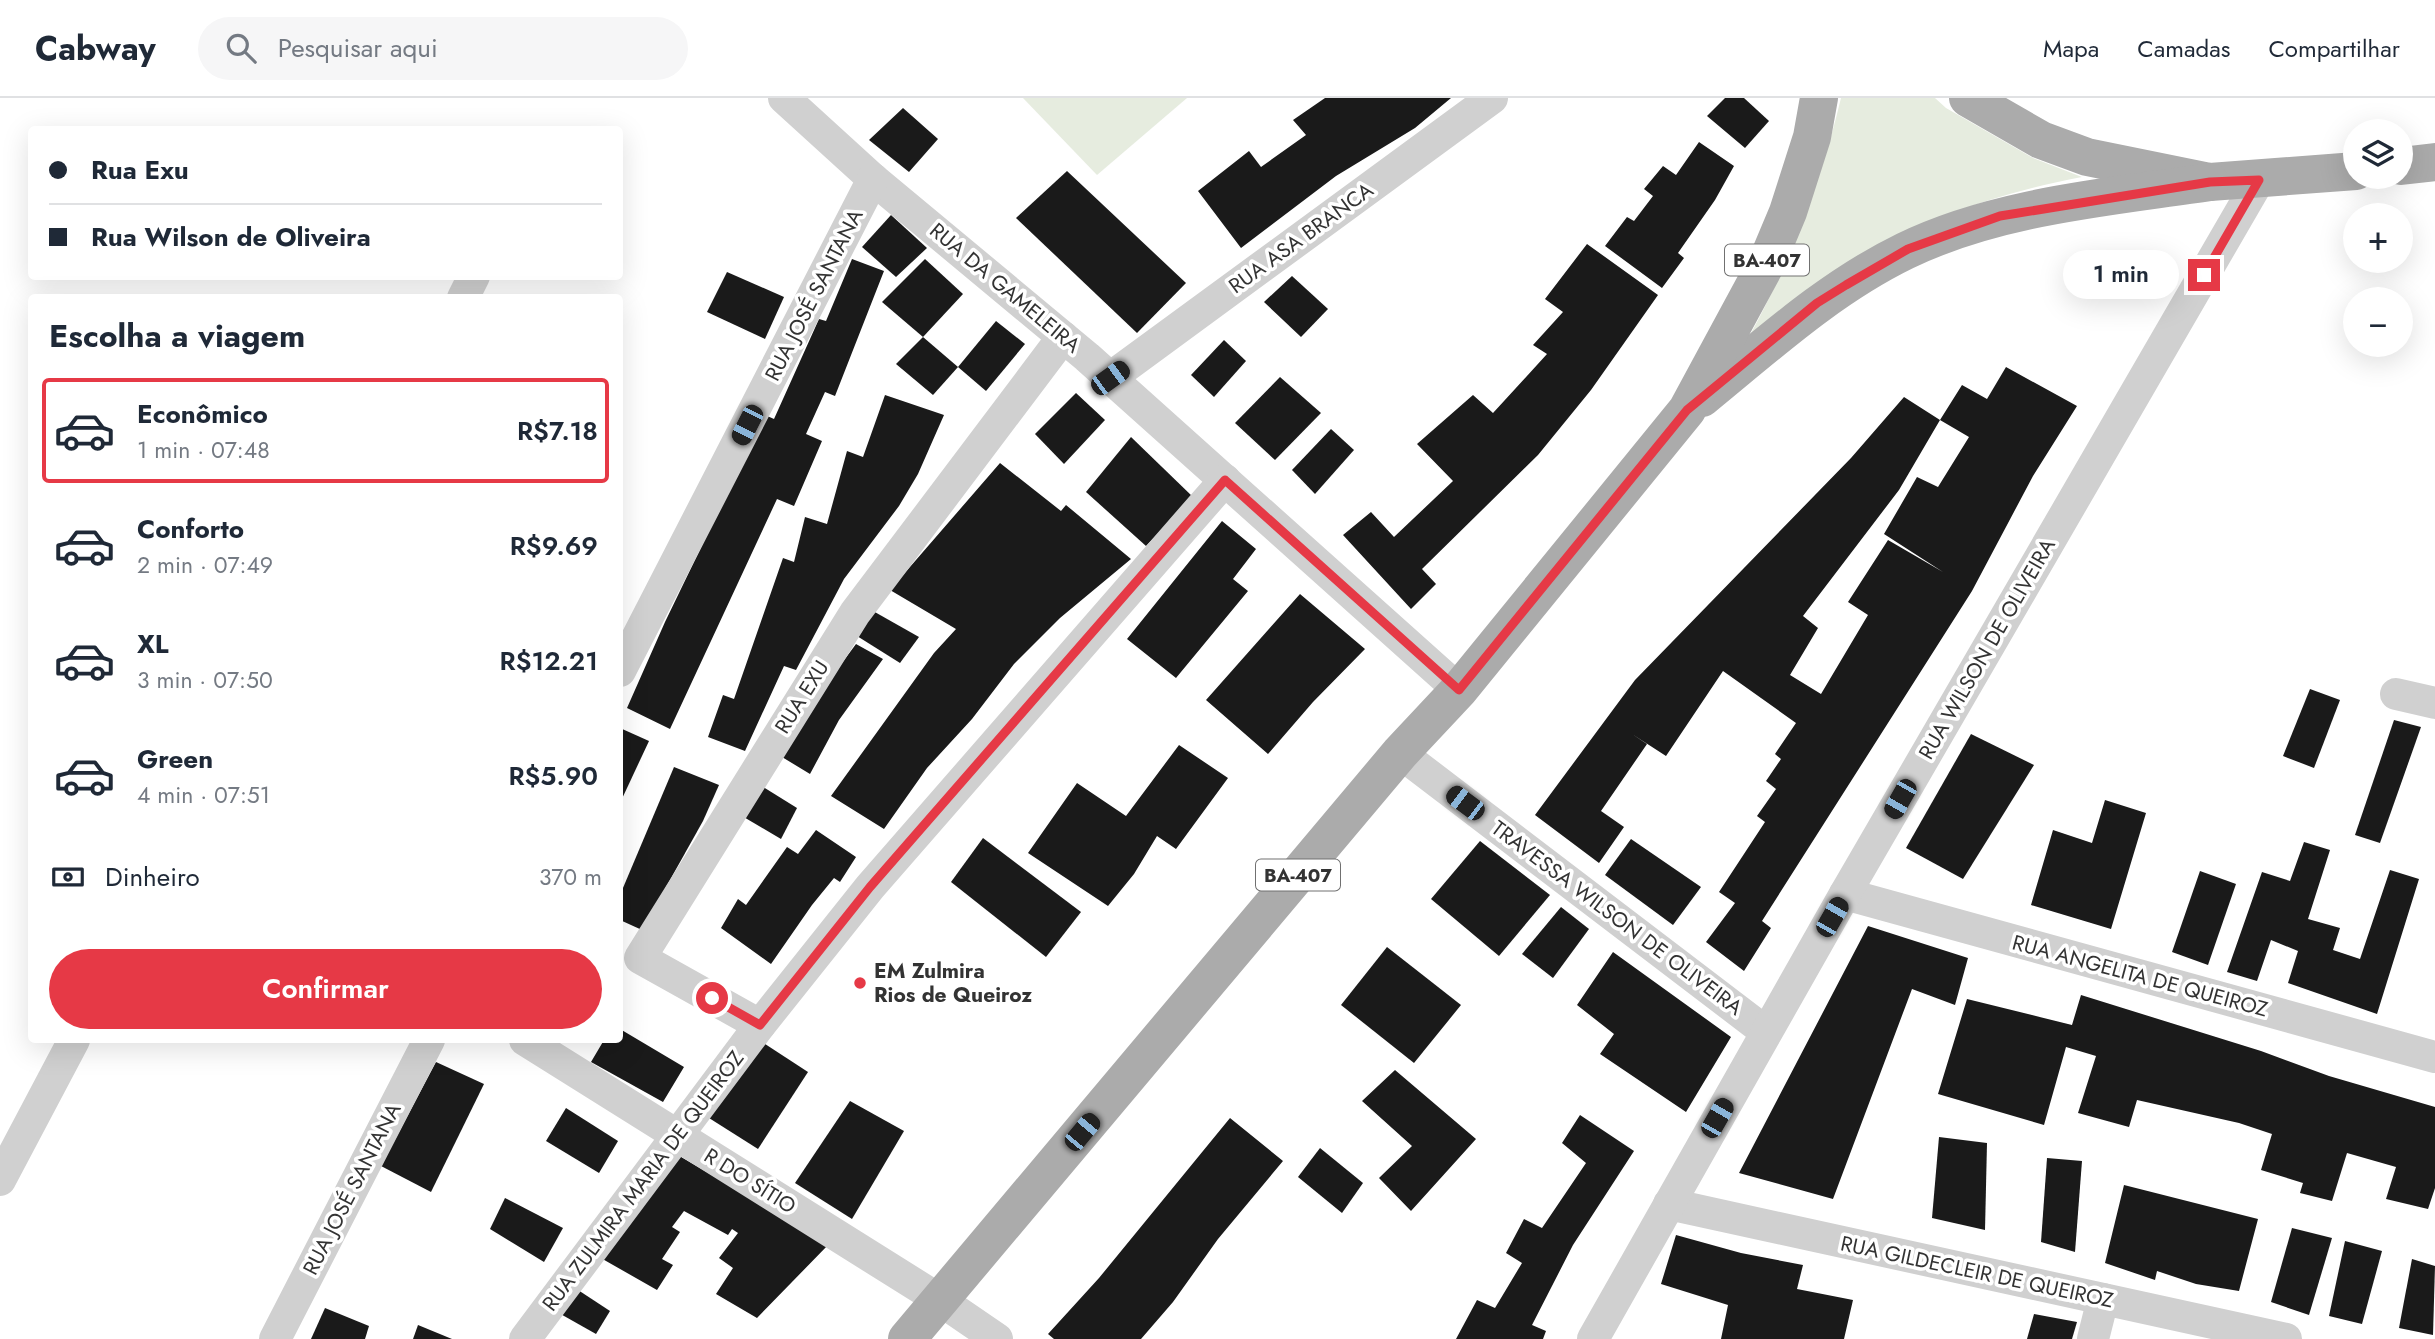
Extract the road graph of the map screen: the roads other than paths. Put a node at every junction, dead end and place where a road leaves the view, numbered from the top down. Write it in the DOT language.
graph roads {
  1 [pos="783,98"];
  2 [pos="1492,98"];
  3 [pos="1819,98"];
  4 [pos="1968,98"];
  5 [pos="2435,162"];
  6 [pos="2413,165"];
  7 [pos="2343,172"];
  8 [pos="873,180"];
  9 [pos="2259,180"];
  10 [pos="2210,182"];
  11 [pos="1063,337"];
  12 [pos="1110,378"];
  13 [pos="1687,410"];
  14 [pos="1225,480"];
  15 [pos="623,665"];
  16 [pos="1459,690"];
  17 [pos="2396,694"];
  18 [pos="2435,703"];
  19 [pos="1401,753"];
  20 [pos="1845,894"];
  21 [pos="760,1025"];
  22 [pos="1766,1032"];
  23 [pos="72,1043"];
  24 [pos="427,1043"];
  25 [pos="530,1043"];
  26 [pos="2435,1057"];
  27 [pos="677,1136"];
  28 [pos="0,1180"];
  29 [pos="1669,1204"];
  30 [pos="2103,1299"];
  31 [pos="940,1300"];
  32 [pos="275,1339"];
  33 [pos="524,1339"];
  34 [pos="907,1339"];
  35 [pos="997,1339"];
  36 [pos="1592,1339"];
  37 [pos="2094,1339"];
  38 [pos="2286,1339"];
  1 -- 8 [label="street, RUA DA GAMELEIRA"];
  2 -- 12 [label="street, RUA ASA BRANCA"];
  3 -- 13 [label="main road, BA-407"];
  4 -- 10 [label="main road"];
  5 -- 6 [label="main road"];
  7 -- 9 [label="main road"];
  8 -- 11 [label="street, RUA DA GAMELEIRA"];
  8 -- 15 [label="street, RUA JOSÉ SANTANA"];
  9 -- 10 [label="main road"];
  9 -- 20 [label="street, RUA WILSON DE OLIVEIRA"];
  10 -- 13 [label="main road, BA-407"];
  11 -- 12 [label="street, RUA DA GAMELEIRA"];
  11 -- 21 [label="street, RUA EXU"];
  12 -- 14 [label="street, RUA DA GAMELEIRA"];
  13 -- 16 [label="main road, BA-407"];
  14 -- 16 [label="street"];
  14 -- 21 [label="street, RUA ZULMIRA MARIA DE QUEIROZ"];
  16 -- 19 [label="main road, BA-407"];
  17 -- 18 [label="street"];
  19 -- 22 [label="street, TRAVESSA WILSON DE OLIVEIRA"];
  19 -- 31 [label="main road, BA-407"];
  20 -- 22 [label="street, RUA WILSON DE OLIVEIRA"];
  20 -- 26 [label="street, RUA ANGELITA DE QUEIROZ"];
  21 -- 27 [label="street, RUA ZULMIRA MARIA DE QUEIROZ"];
  22 -- 29 [label="street, RUA WILSON DE OLIVEIRA"];
  23 -- 28 [label="street"];
  24 -- 32 [label="street, RUA JOSÉ SANTANA"];
  25 -- 27 [label="street, R DO SÍTIO"];
  27 -- 31 [label="street, R DO SÍTIO"];
  27 -- 33 [label="street, RUA ZULMIRA MARIA DE QUEIROZ"];
  29 -- 30 [label="street, RUA GILDECLEIR DE QUEIROZ"];
  29 -- 36 [label="street, RUA WILSON DE OLIVEIRA"];
  30 -- 37 [label="street"];
  30 -- 38 [label="street, RUA GILDECLEIR DE QUEIROZ"];
  31 -- 34 [label="main road, BA-407"];
  31 -- 35 [label="street, R DO SÍTIO"];
}
